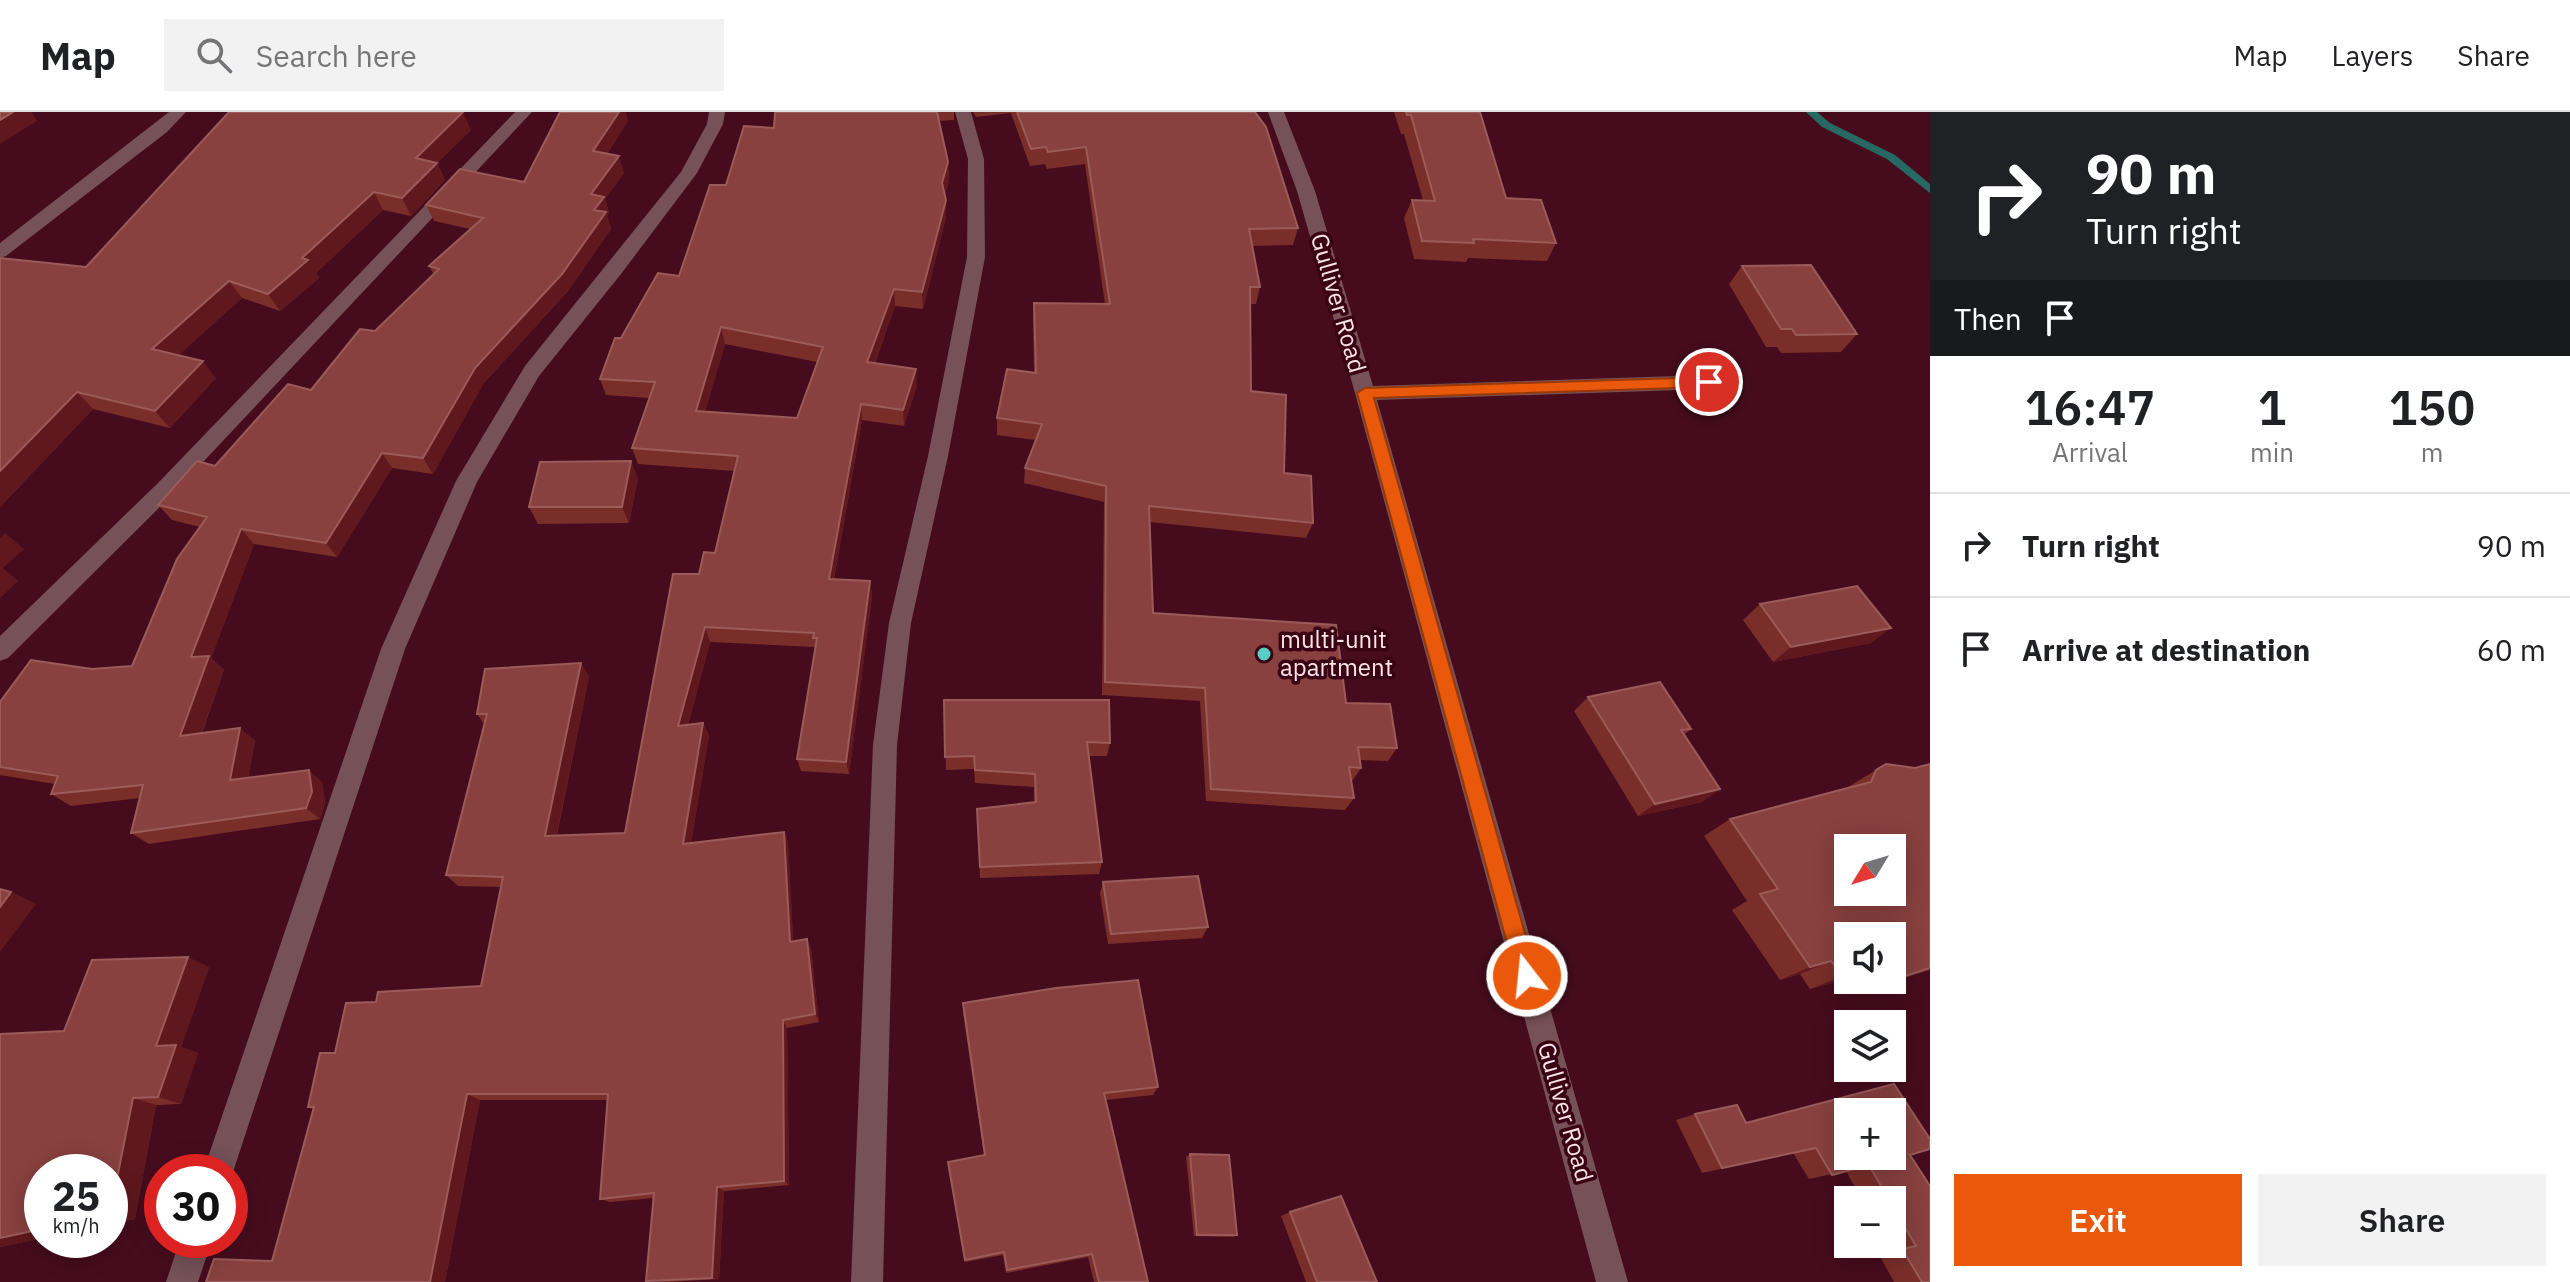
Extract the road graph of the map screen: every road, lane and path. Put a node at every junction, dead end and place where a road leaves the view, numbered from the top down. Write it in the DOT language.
graph roads {
  1 [pos="178,112"];
  2 [pos="524,112"];
  3 [pos="717,112"];
  4 [pos="963,112"];
  5 [pos="1276,112"];
  6 [pos="0,252"];
  7 [pos="1709,382"];
  8 [pos="1365,393"];
  9 [pos="0,651"];
  10 [pos="224,1154"];
  11 [pos="190,1258"];
  12 [pos="182,1282"];
  13 [pos="867,1282"];
  14 [pos="1612,1282"];
  1 -- 6 [label="street"];
  2 -- 9 [label="street"];
  3 -- 10 [label="street"];
  4 -- 13 [label="street"];
  5 -- 8 [label="street, Gulliver Road"];
  7 -- 8 [label="street"];
  8 -- 14 [label="street, Gulliver Road"];
  11 -- 12 [label="street"];
}
